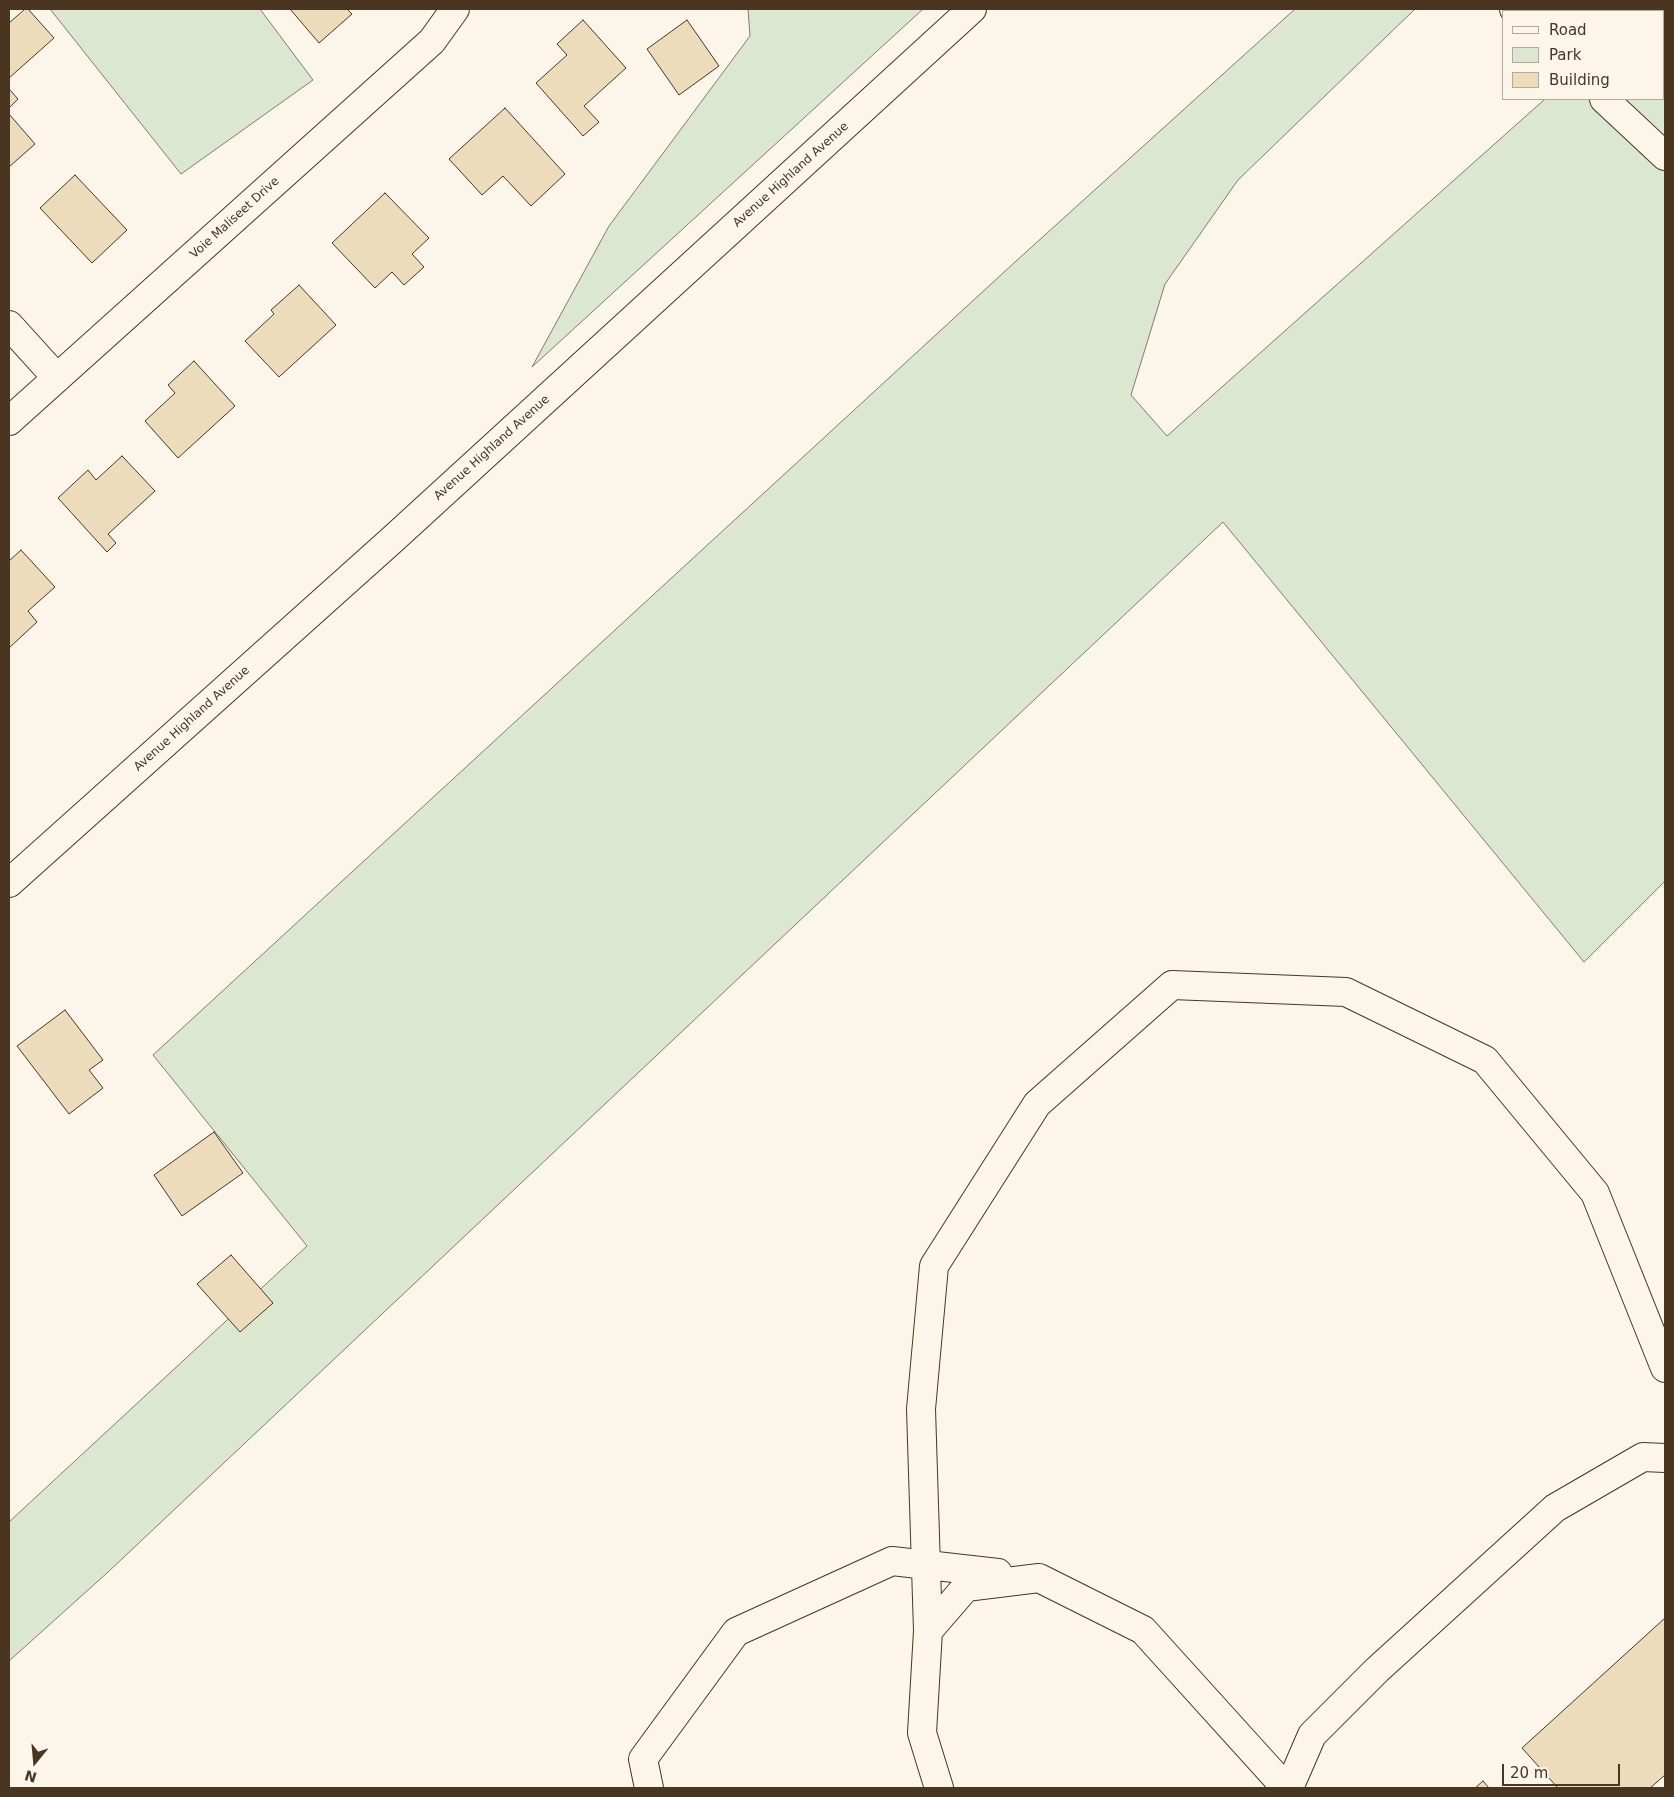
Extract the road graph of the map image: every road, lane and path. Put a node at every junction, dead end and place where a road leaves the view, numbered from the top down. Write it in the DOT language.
graph roads {
  1 [pos="455,9"];
  2 [pos="972,9"];
  3 [pos="1605,100"];
  4 [pos="1665,156"];
  5 [pos="9,325"];
  6 [pos="57,378"];
  7 [pos="9,421"];
  8 [pos="9,883"];
  9 [pos="1665,1368"];
  10 [pos="1665,1458"];
  11 [pos="926,1564"];
  12 [pos="1039,1578"];
  13 [pos="928,1631"];
  14 [pos="649,1788"];
  15 [pos="939,1788"];
  16 [pos="1288,1788"];
  1 -- 6 [label="street, Voie Maliseet Drive"];
  2 -- 8 [label="street, Avenue Highland Avenue"];
  3 -- 4 [label="street"];
  5 -- 6 [label="street"];
  6 -- 7 [label="street, Voie Maliseet Drive"];
  9 -- 11 [label="street"];
  10 -- 16 [label="street"];
  11 -- 12 [label="street"];
  11 -- 13 [label="street"];
  11 -- 14 [label="street"];
  12 -- 13 [label="street"];
  12 -- 16 [label="street"];
  13 -- 15 [label="street"];
}
